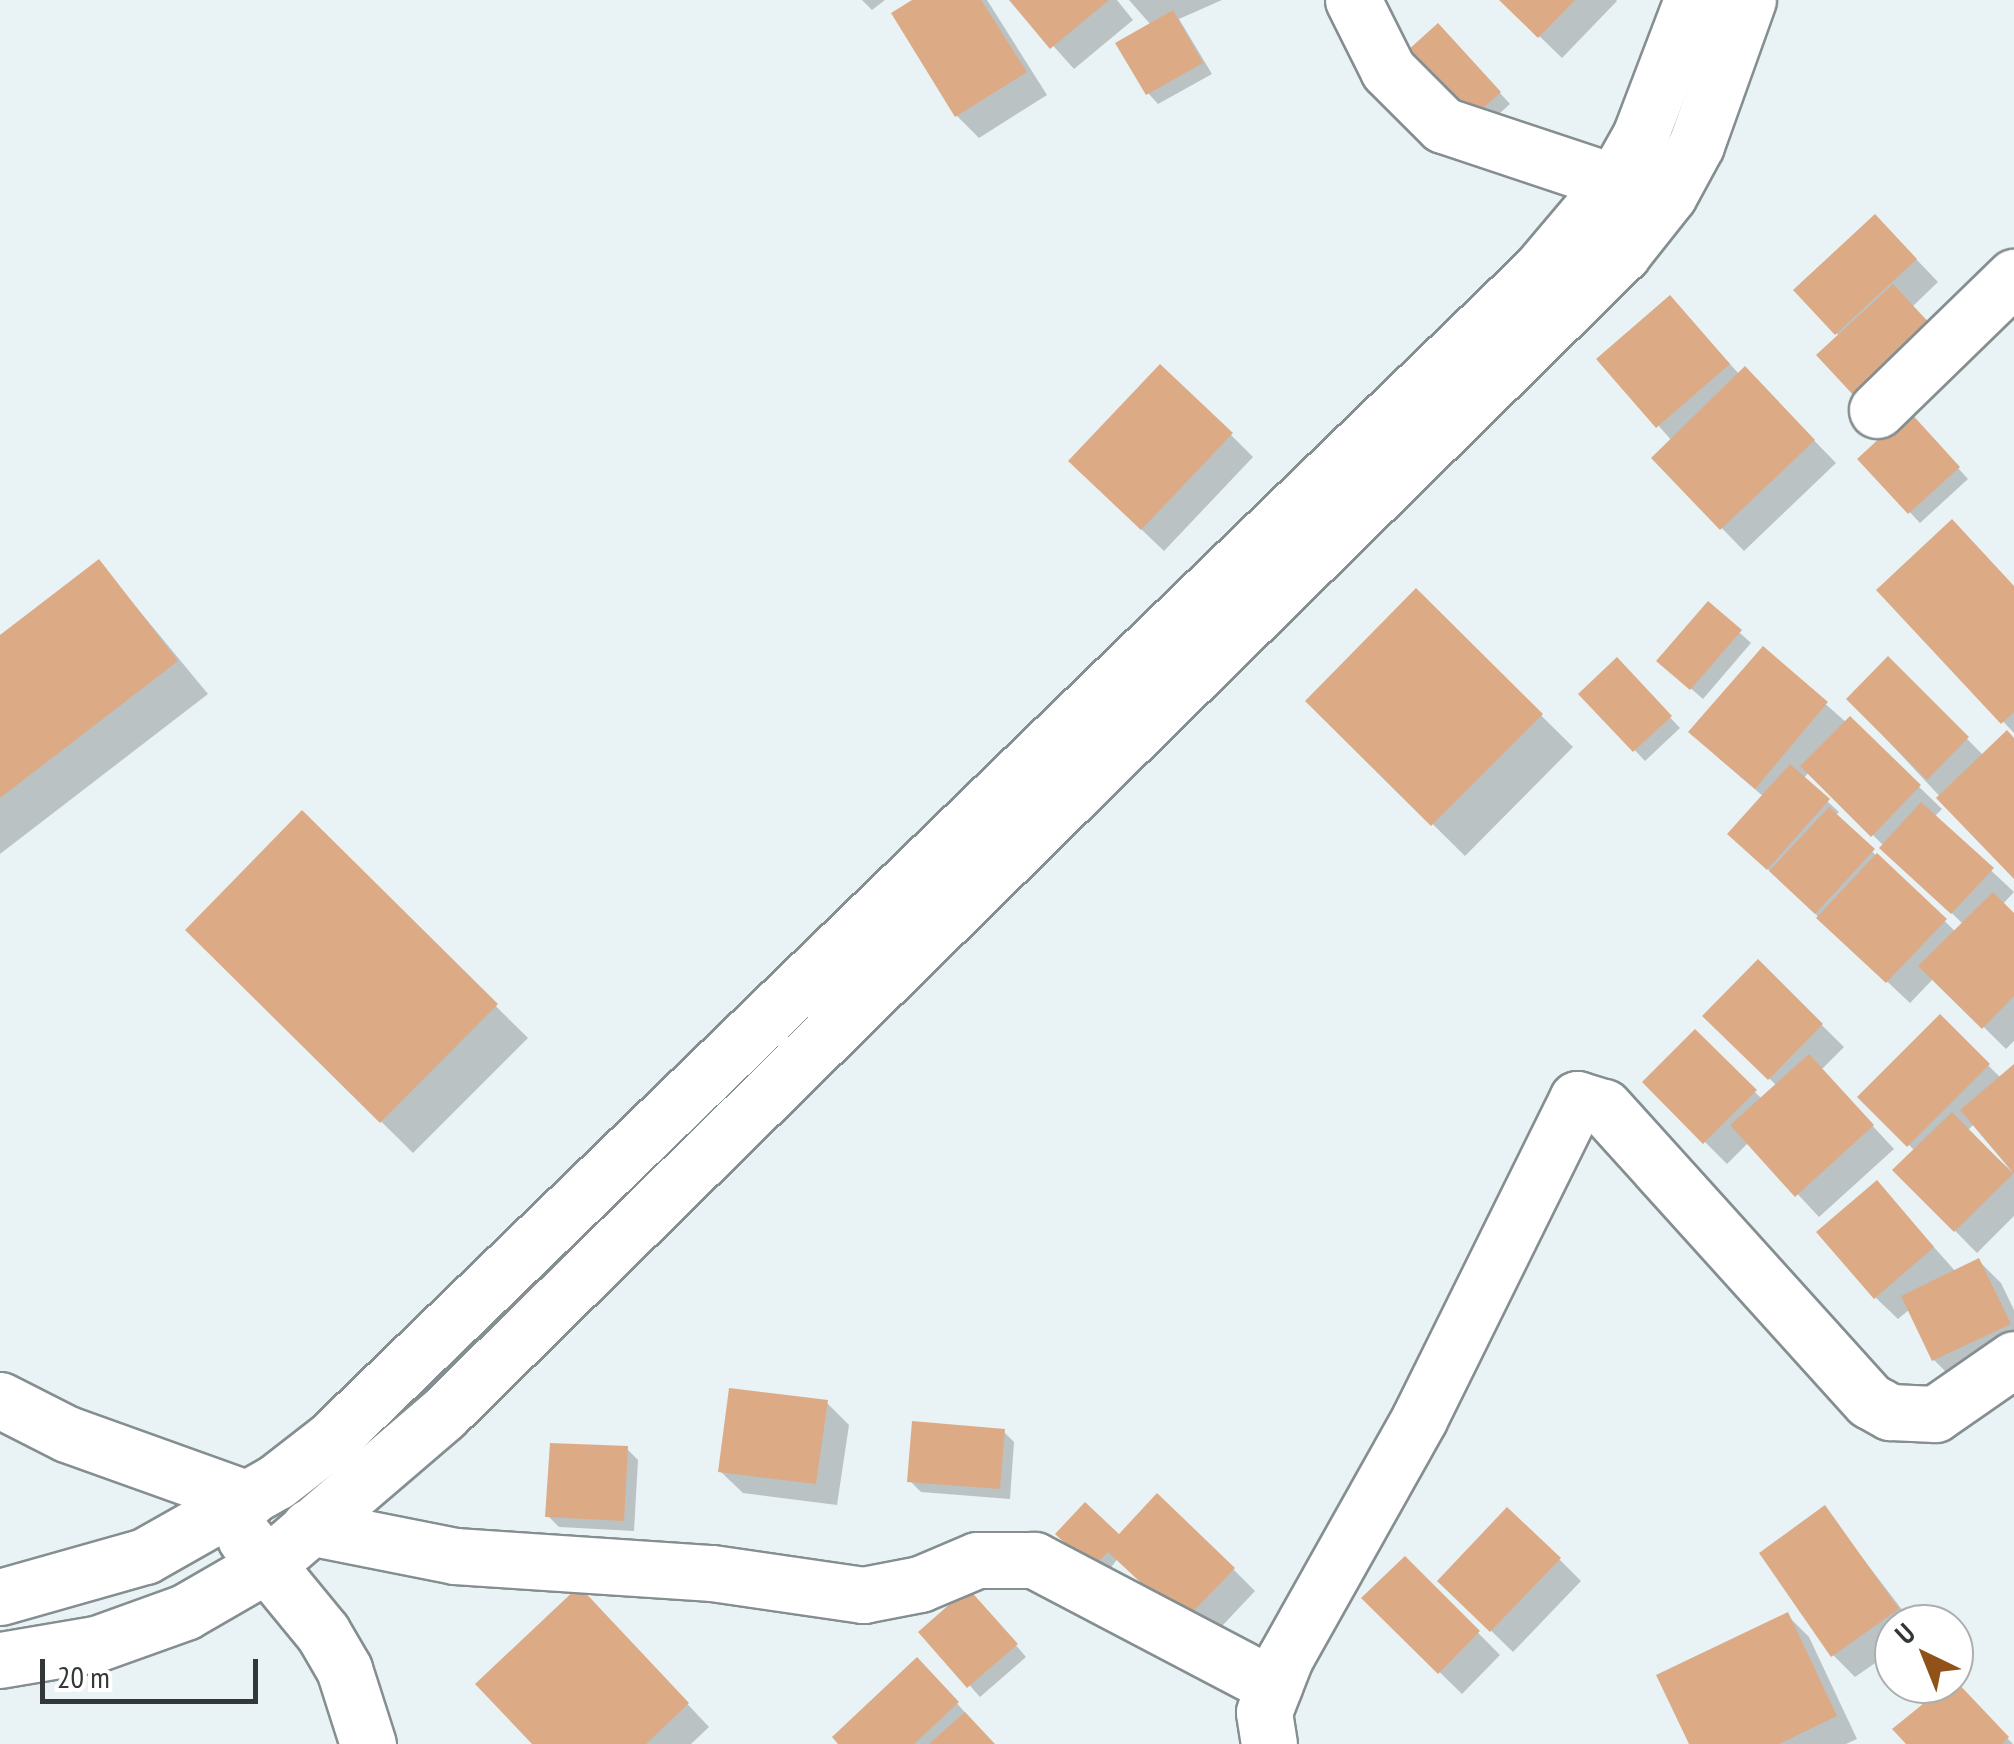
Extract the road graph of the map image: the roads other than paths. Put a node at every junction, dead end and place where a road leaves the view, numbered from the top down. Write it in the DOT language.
graph roads {
  1 [pos="1352,0"];
  2 [pos="1692,0"];
  3 [pos="1748,0"];
  4 [pos="1634,198"];
  5 [pos="2014,277"];
  6 [pos="1877,410"];
  7 [pos="2014,1359"];
  8 [pos="0,1400"];
  9 [pos="236,1506"];
  10 [pos="309,1527"];
  11 [pos="268,1564"];
  12 [pos="0,1598"];
  13 [pos="0,1660"];
  14 [pos="1274,1686"];
  15 [pos="368,1744"];
  16 [pos="1269,1744"];
  1 -- 4 [label="street"];
  2 -- 4 [label="street"];
  3 -- 4 [label="street"];
  4 -- 9 [label="street"];
  4 -- 10 [label="street"];
  5 -- 6 [label="street"];
  7 -- 14 [label="street"];
  8 -- 9 [label="street"];
  9 -- 11 [label="street"];
  9 -- 12 [label="street"];
  10 -- 11 [label="street"];
  10 -- 14 [label="street"];
  11 -- 13 [label="street"];
  11 -- 15 [label="street"];
  14 -- 16 [label="street"];
}
